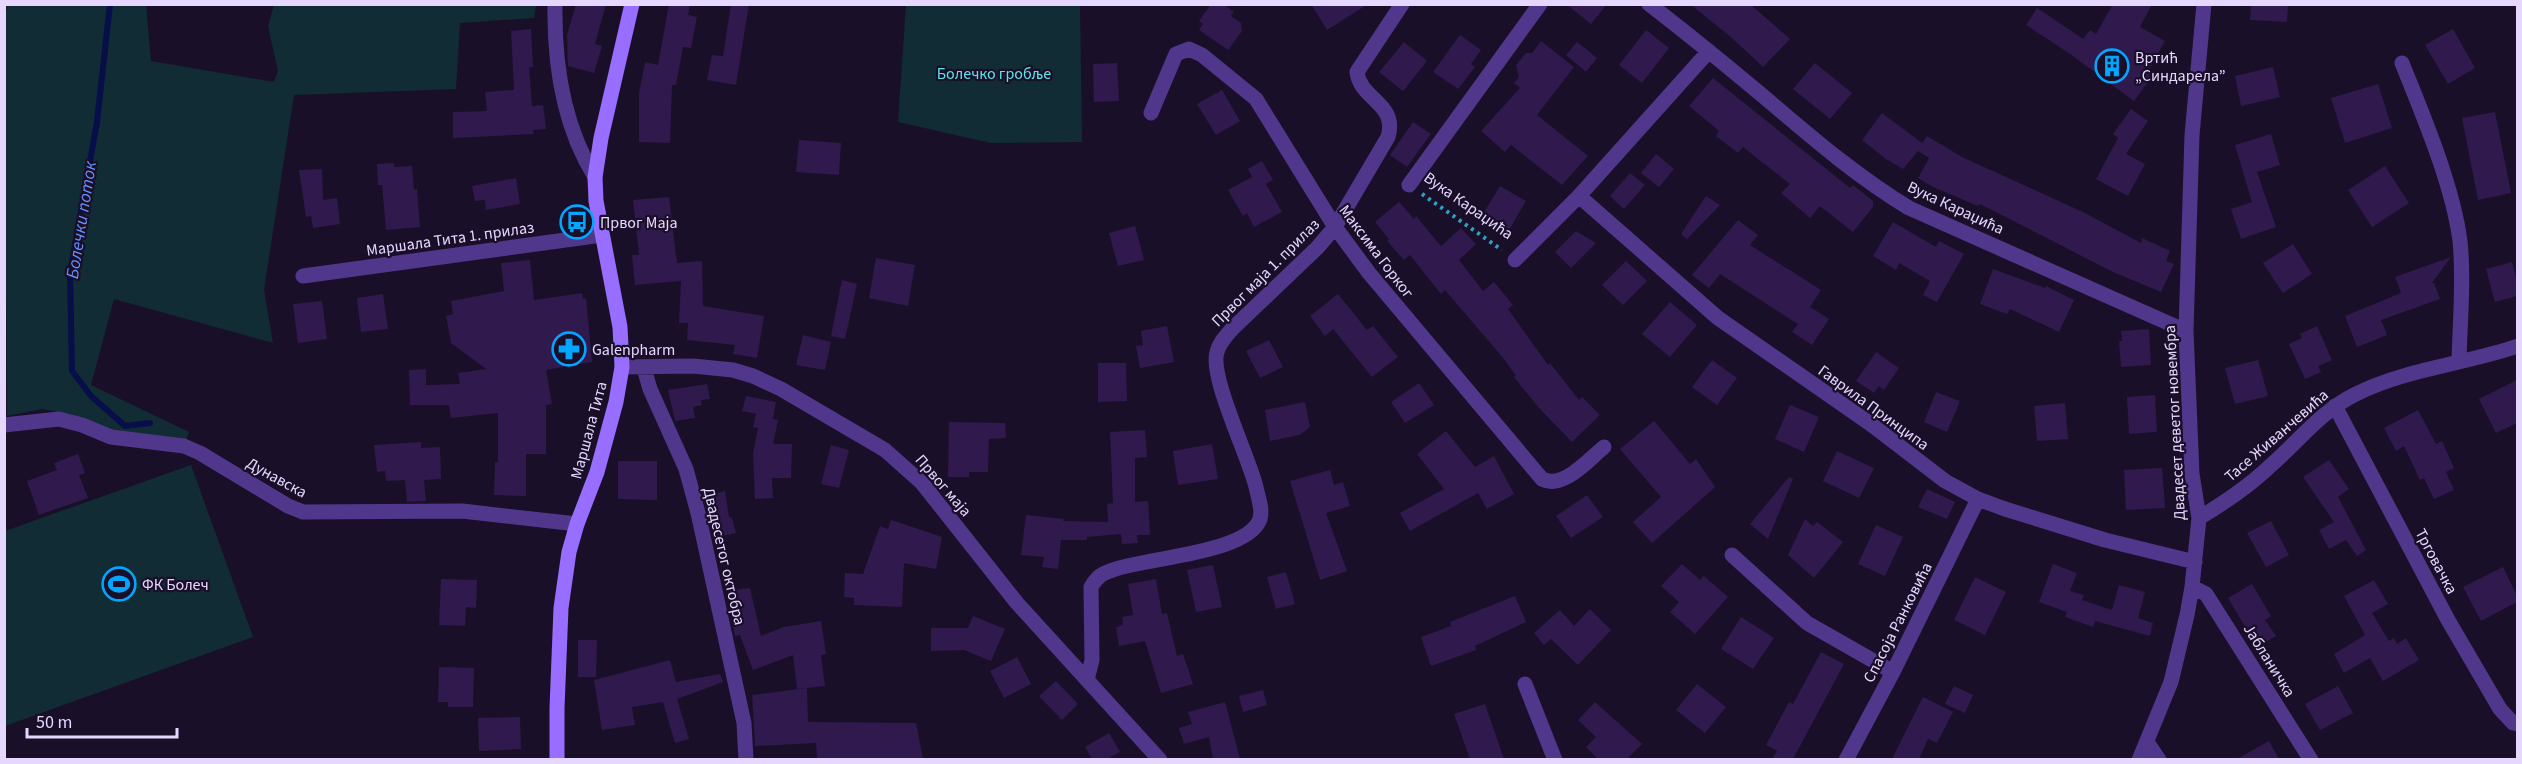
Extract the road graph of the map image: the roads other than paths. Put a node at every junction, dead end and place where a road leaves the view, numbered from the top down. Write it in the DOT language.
graph roads {
  1 [pos="555,4"];
  2 [pos="632,4"];
  3 [pos="1402,4"];
  4 [pos="1540,4"];
  5 [pos="1649,4"];
  6 [pos="2204,4"];
  7 [pos="1709,51"];
  8 [pos="2402,63"];
  9 [pos="1151,113"];
  10 [pos="595,177"];
  11 [pos="1409,185"];
  12 [pos="1579,196"];
  13 [pos="1335,227"];
  14 [pos="602,235"];
  15 [pos="1515,260"];
  16 [pos="303,276"];
  17 [pos="2186,331"];
  18 [pos="2517,346"];
  19 [pos="2460,360"];
  20 [pos="622,367"];
  21 [pos="644,368"];
  22 [pos="2335,406"];
  23 [pos="4,425"];
  24 [pos="1604,447"];
  25 [pos="1978,499"];
  26 [pos="2199,518"];
  27 [pos="577,524"];
  28 [pos="1732,555"];
  29 [pos="2194,562"];
  30 [pos="2192,587"];
  31 [pos="1893,672"];
  32 [pos="1087,680"];
  33 [pos="1525,684"];
  34 [pos="2517,724"];
  35 [pos="2147,742"];
  36 [pos="557,759"];
  37 [pos="746,759"];
  38 [pos="1160,759"];
  39 [pos="1555,759"];
  40 [pos="1846,759"];
  41 [pos="2139,759"];
  42 [pos="2159,759"];
  43 [pos="2311,759"];
  1 -- 10 [label="street"];
  2 -- 10 [label="street, Маршала Тита"];
  3 -- 13 [label="street"];
  4 -- 11 [label="street, Вука Караџића"];
  5 -- 7 [label="street, Вука Караџића"];
  6 -- 17 [label="street, Двадесет деветог новембра"];
  7 -- 12 [label="street, Вука Караџића"];
  7 -- 17 [label="street, Вука Караџића"];
  8 -- 19 [label="street"];
  9 -- 13 [label="street, Максима Горког"];
  10 -- 14 [label="street, Маршала Тита"];
  12 -- 15 [label="street, Вука Караџића"];
  12 -- 25 [label="street, Гаврила Принципа"];
  13 -- 24 [label="street, Максима Горког"];
  13 -- 32 [label="street, Првог маја 1. прилаз"];
  14 -- 16 [label="street, Маршала Тита 1. прилаз"];
  14 -- 20 [label="street, Маршала Тита"];
  17 -- 26 [label="street, Двадесет деветог новембра"];
  18 -- 19 [label="street, Тасе Живанчевића"];
  19 -- 22 [label="street, Тасе Живанчевића"];
  20 -- 21 [label="street, Првог маја"];
  20 -- 27 [label="street, Маршала Тита"];
  21 -- 32 [label="street, Првог маја"];
  21 -- 37 [label="street, Двадесетог октобра"];
  22 -- 26 [label="street, Тасе Живанчевића"];
  22 -- 34 [label="street, Трговачка"];
  23 -- 27 [label="street, Дунавска"];
  25 -- 29 [label="street, Гаврила Принципа"];
  25 -- 31 [label="street, Спасоја Ранковића"];
  26 -- 29 [label="street, Двадесет деветог новембра"];
  27 -- 36 [label="street, Маршала Тита"];
  28 -- 31 [label="street"];
  29 -- 30 [label="street, Двадесет деветог новембра"];
  30 -- 35 [label="street, Двадесет деветог новембра"];
  30 -- 43 [label="street, Јабланичка"];
  31 -- 40 [label="street, Спасоја Ранковића"];
  32 -- 38 [label="street, Првог маја"];
  33 -- 39 [label="street"];
  35 -- 41 [label="street, Двадесет деветог новембра"];
  35 -- 42 [label="street"];
}
